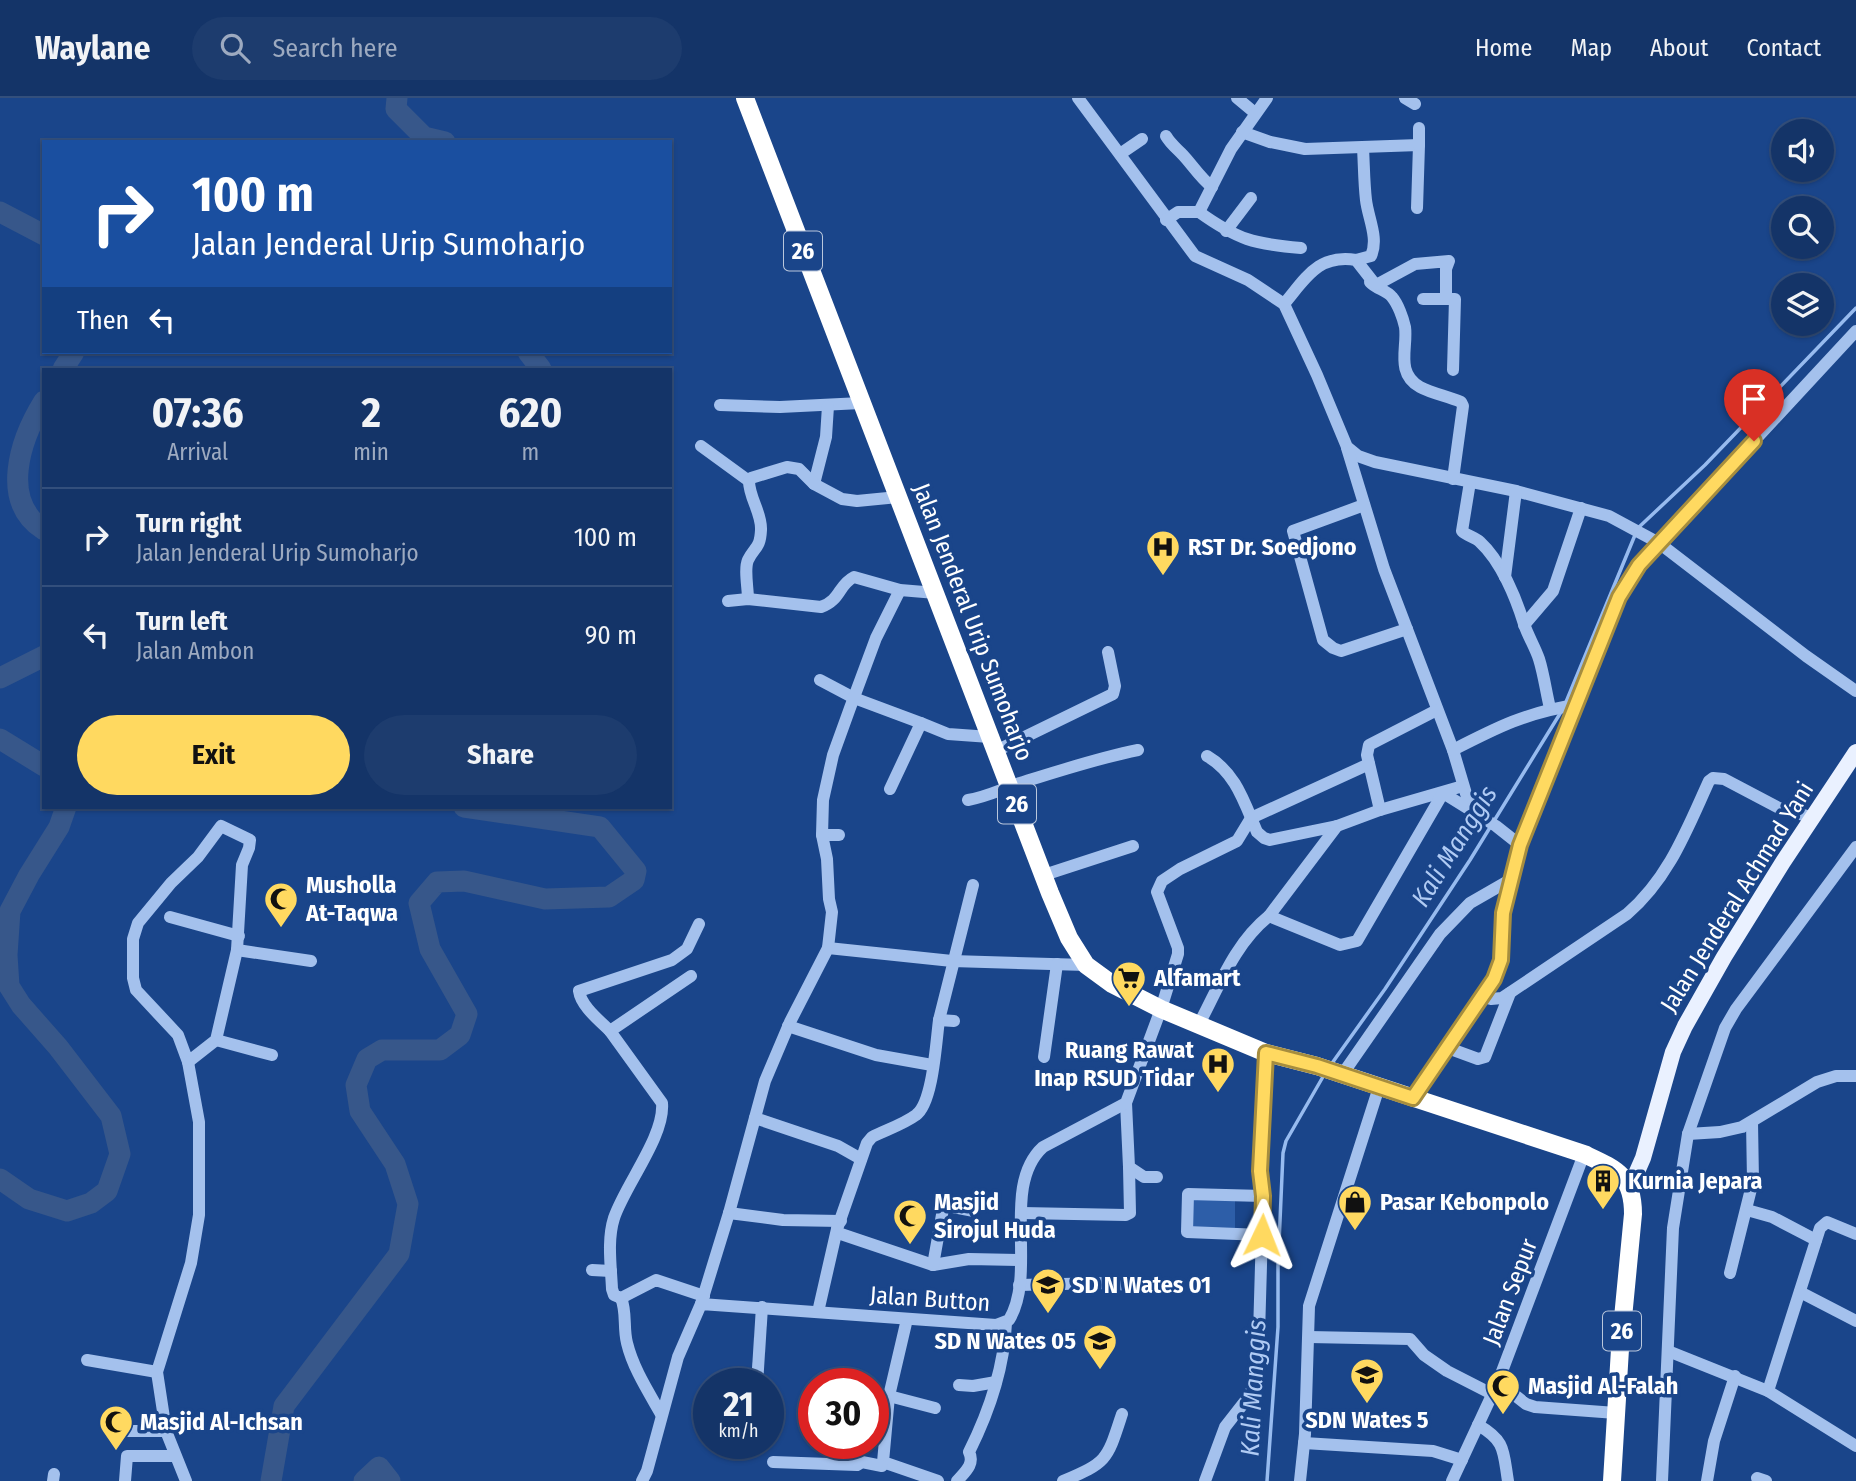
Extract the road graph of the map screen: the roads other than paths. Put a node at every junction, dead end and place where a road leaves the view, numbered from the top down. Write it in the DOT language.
graph roads {
  1 [pos="745,98"];
  2 [pos="1078,98"];
  3 [pos="1237,98"];
  4 [pos="1267,98"];
  5 [pos="1255,113"];
  6 [pos="1419,128"];
  7 [pos="1242,132"];
  8 [pos="1166,136"];
  9 [pos="1142,139"];
  10 [pos="1419,145"];
  11 [pos="1363,148"];
  12 [pos="1120,154"];
  13 [pos="1212,187"];
  14 [pos="1251,198"];
  15 [pos="1417,208"];
  16 [pos="1199,212"];
  17 [pos="1166,220"];
  18 [pos="1226,231"];
  19 [pos="1301,248"];
  20 [pos="1355,259"];
  21 [pos="1387,279"];
  22 [pos="1423,299"];
  23 [pos="1446,299"];
  24 [pos="1284,304"];
  25 [pos="1402,305"];
  26 [pos="1856,331"];
  27 [pos="1453,370"];
  28 [pos="861,403"];
  29 [pos="720,405"];
  30 [pos="828,406"];
  31 [pos="701,446"];
  32 [pos="1347,447"];
  33 [pos="1453,479"];
  34 [pos="749,481"];
  35 [pos="1470,482"];
  36 [pos="814,484"];
  37 [pos="1516,491"];
  38 [pos="898,497"];
  39 [pos="1364,505"];
  40 [pos="1581,508"];
  41 [pos="1659,543"];
  42 [pos="1505,577"];
  43 [pos="900,590"];
  44 [pos="936,593"];
  45 [pos="748,599"];
  46 [pos="728,601"];
  47 [pos="1524,625"];
  48 [pos="1407,629"];
  49 [pos="1108,652"];
  50 [pos="820,680"];
  51 [pos="1856,691"];
  52 [pos="854,698"];
  53 [pos="1564,706"];
  54 [pos="1437,710"];
  55 [pos="922,723"];
  56 [pos="993,744"];
  57 [pos="1138,750"];
  58 [pos="1453,750"];
  59 [pos="1856,752"];
  60 [pos="1207,756"];
  61 [pos="1369,764"];
  62 [pos="1463,786"];
  63 [pos="1010,787"];
  64 [pos="890,789"];
  65 [pos="1443,793"];
  66 [pos="968,800"];
  67 [pos="1380,810"];
  68 [pos="1476,813"];
  69 [pos="1251,818"];
  70 [pos="1814,818"];
  71 [pos="1337,826"];
  72 [pos="822,835"];
  73 [pos="839,835"];
  74 [pos="1520,845"];
  75 [pos="1133,846"];
  76 [pos="1856,847"];
  77 [pos="1044,875"];
  78 [pos="1510,880"];
  79 [pos="973,885"];
  80 [pos="1269,916"];
  81 [pos="170,917"];
  82 [pos="699,924"];
  83 [pos="238,943"];
  84 [pos="828,948"];
  85 [pos="312,961"];
  86 [pos="952,961"];
  87 [pos="1057,964"];
  88 [pos="1086,965"];
  89 [pos="691,976"];
  90 [pos="1511,992"];
  91 [pos="1483,997"];
  92 [pos="1161,1009"];
  93 [pos="939,1020"];
  94 [pos="954,1021"];
  95 [pos="788,1026"];
  96 [pos="1198,1026"];
  97 [pos="610,1031"];
  98 [pos="216,1040"];
  99 [pos="1448,1048"];
  100 [pos="1266,1053"];
  101 [pos="272,1055"];
  102 [pos="1044,1057"];
  103 [pos="188,1062"];
  104 [pos="932,1065"];
  105 [pos="1340,1074"];
  106 [pos="1856,1076"];
  107 [pos="1379,1087"];
  108 [pos="1413,1098"];
  109 [pos="1126,1103"];
  110 [pos="755,1118"];
  111 [pos="1752,1122"];
  112 [pos="1688,1134"];
  113 [pos="1584,1154"];
  114 [pos="861,1159"];
  115 [pos="1129,1167"];
  116 [pos="1157,1177"];
  117 [pos="1628,1182"];
  118 [pos="1263,1196"];
  119 [pos="1747,1210"];
  120 [pos="974,1211"];
  121 [pos="729,1213"];
  122 [pos="1022,1213"];
  123 [pos="839,1225"];
  124 [pos="1856,1234"];
  125 [pos="1262,1235"];
  126 [pos="1816,1240"];
  127 [pos="1021,1260"];
  128 [pos="933,1265"];
  129 [pos="592,1270"];
  130 [pos="611,1271"];
  131 [pos="1730,1273"];
  132 [pos="1019,1285"];
  133 [pos="1130,1286"];
  134 [pos="1800,1292"];
  135 [pos="621,1298"];
  136 [pos="702,1300"];
  137 [pos="762,1307"];
  138 [pos="818,1312"];
  139 [pos="906,1319"];
  140 [pos="1856,1321"];
  141 [pos="1006,1323"];
  142 [pos="1309,1337"];
  143 [pos="1668,1351"];
  144 [pos="87,1360"];
  145 [pos="758,1368"];
  146 [pos="157,1372"];
  147 [pos="1735,1376"];
  148 [pos="996,1382"];
  149 [pos="1498,1382"];
  150 [pos="959,1385"];
  151 [pos="1768,1391"];
  152 [pos="1492,1394"];
  153 [pos="889,1396"];
  154 [pos="935,1408"];
  155 [pos="1616,1413"];
  156 [pos="661,1414"];
  157 [pos="1122,1414"];
  158 [pos="1478,1425"];
  159 [pos="116,1431"];
  160 [pos="166,1432"];
  161 [pos="1304,1443"];
  162 [pos="1856,1446"];
  163 [pos="175,1456"];
  164 [pos="883,1459"];
  165 [pos="1462,1460"];
  166 [pos="773,1462"];
  167 [pos="883,1464"];
  168 [pos="125,1481"];
  169 [pos="186,1481"];
  170 [pos="642,1481"];
  171 [pos="879,1481"];
  172 [pos="937,1481"];
  173 [pos="957,1481"];
  174 [pos="1063,1481"];
  175 [pos="1205,1481"];
  176 [pos="1300,1481"];
  177 [pos="1452,1481"];
  178 [pos="1508,1481"];
  179 [pos="1612,1481"];
  180 [pos="1662,1481"];
  181 [pos="1707,1481"];
  1 -- 28 [label="highway, Jalan Jenderal Urip Sumoharjo / 26"];
  2 -- 12 [label="street"];
  3 -- 5 [label="street"];
  4 -- 5 [label="street"];
  5 -- 7 [label="street"];
  6 -- 10 [label="street"];
  7 -- 11 [label="street"];
  7 -- 13 [label="street"];
  8 -- 13 [label="street"];
  9 -- 12 [label="street"];
  10 -- 11 [label="street"];
  10 -- 15 [label="street"];
  11 -- 20 [label="street"];
  12 -- 17 [label="street"];
  13 -- 16 [label="street"];
  14 -- 18 [label="street"];
  16 -- 17 [label="street"];
  16 -- 18 [label="street"];
  17 -- 24 [label="street"];
  18 -- 19 [label="street"];
  20 -- 21 [label="street"];
  20 -- 24 [label="street"];
  20 -- 33 [label="street"];
  21 -- 23 [label="street"];
  21 -- 25 [label="street"];
  22 -- 23 [label="street"];
  23 -- 27 [label="street"];
  24 -- 32 [label="street"];
  26 -- 41 [label="street"];
  28 -- 30 [label="street"];
  28 -- 38 [label="highway, Jalan Jenderal Urip Sumoharjo / 26"];
  29 -- 30 [label="street"];
  30 -- 36 [label="street"];
  31 -- 34 [label="street"];
  32 -- 33 [label="street"];
  32 -- 39 [label="street"];
  33 -- 35 [label="street"];
  34 -- 36 [label="street"];
  34 -- 45 [label="street"];
  35 -- 37 [label="street"];
  35 -- 42 [label="street"];
  36 -- 38 [label="street"];
  37 -- 40 [label="street"];
  37 -- 42 [label="street"];
  38 -- 44 [label="highway, Jalan Jenderal Urip Sumoharjo / 26"];
  39 -- 48 [label="street"];
  39 -- 48 [label="street"];
  40 -- 41 [label="street"];
  40 -- 47 [label="street"];
  41 -- 51 [label="street"];
  41 -- 53 [label="street"];
  42 -- 47 [label="street"];
  43 -- 44 [label="street"];
  43 -- 45 [label="street"];
  43 -- 52 [label="street"];
  44 -- 56 [label="highway, Jalan Jenderal Urip Sumoharjo / 26"];
  45 -- 46 [label="street"];
  47 -- 53 [label="street"];
  48 -- 54 [label="street"];
  49 -- 56 [label="street"];
  50 -- 52 [label="street"];
  52 -- 55 [label="street"];
  52 -- 72 [label="street"];
  53 -- 58 [label="street"];
  53 -- 74 [label="street"];
  54 -- 58 [label="street"];
  54 -- 61 [label="street"];
  55 -- 56 [label="street"];
  55 -- 64 [label="street"];
  56 -- 63 [label="highway, Jalan Jenderal Urip Sumoharjo / 26"];
  57 -- 63 [label="street"];
  58 -- 62 [label="street"];
  59 -- 70 [label="main road, Jalan Jenderal Achmad Yani"];
  60 -- 69 [label="street"];
  61 -- 67 [label="street"];
  61 -- 69 [label="street"];
  62 -- 65 [label="street"];
  62 -- 68 [label="street"];
  63 -- 66 [label="street"];
  63 -- 77 [label="highway, Jalan Jenderal Urip Sumoharjo / 26"];
  65 -- 67 [label="street"];
  65 -- 68 [label="street"];
  65 -- 80 [label="street"];
  67 -- 71 [label="street"];
  68 -- 74 [label="street"];
  69 -- 71 [label="street"];
  69 -- 92 [label="street"];
  70 -- 90 [label="street"];
  70 -- 117 [label="main road, Jalan Jenderal Achmad Yani"];
  71 -- 80 [label="street"];
  72 -- 73 [label="street"];
  72 -- 84 [label="street"];
  74 -- 78 [label="street"];
  75 -- 77 [label="street"];
  76 -- 112 [label="street"];
  77 -- 88 [label="highway, Jalan Jenderal Urip Sumoharjo / 26"];
  78 -- 91 [label="street"];
  78 -- 105 [label="street"];
  79 -- 86 [label="street"];
  80 -- 96 [label="street"];
  81 -- 83 [label="street"];
  82 -- 97 [label="street"];
  83 -- 85 [label="street"];
  83 -- 98 [label="street"];
  83 -- 103 [label="street"];
  84 -- 86 [label="street"];
  84 -- 95 [label="street"];
  86 -- 87 [label="street"];
  86 -- 93 [label="street"];
  87 -- 88 [label="street"];
  87 -- 102 [label="street"];
  88 -- 92 [label="highway, Jalan Jenderal Urip Sumoharjo / 26"];
  89 -- 97 [label="street"];
  90 -- 91 [label="street"];
  90 -- 99 [label="street"];
  91 -- 99 [label="street"];
  92 -- 96 [label="highway, Jalan Jenderal Urip Sumoharjo / 26"];
  92 -- 109 [label="street"];
  93 -- 94 [label="street"];
  93 -- 104 [label="street"];
  95 -- 104 [label="street"];
  95 -- 110 [label="street"];
  96 -- 100 [label="highway, Jalan Jenderal Urip Sumoharjo / 26"];
  97 -- 130 [label="street"];
  98 -- 101 [label="street"];
  98 -- 103 [label="street"];
  99 -- 108 [label="street"];
  100 -- 105 [label="highway, Jalan Jenderal Urip Sumoharjo / 26"];
  100 -- 118 [label="street"];
  103 -- 146 [label="street"];
  104 -- 114 [label="street"];
  105 -- 107 [label="highway, Jalan Jenderal Urip Sumoharjo / 26"];
  106 -- 111 [label="street"];
  107 -- 108 [label="highway, Jalan Jenderal Urip Sumoharjo / 26"];
  107 -- 142 [label="street"];
  108 -- 113 [label="highway, Jalan Jenderal Urip Sumoharjo / 26"];
  109 -- 115 [label="street"];
  109 -- 122 [label="street, Jalan Button"];
  110 -- 114 [label="street"];
  110 -- 121 [label="street"];
  111 -- 112 [label="street"];
  111 -- 119 [label="street"];
  112 -- 143 [label="street"];
  113 -- 117 [label="highway, Jalan Jenderal Urip Sumoharjo / 26"];
  113 -- 149 [label="street, Jalan Sepur"];
  114 -- 123 [label="street"];
  115 -- 116 [label="street"];
  115 -- 122 [label="street"];
  117 -- 155 [label="highway, 26"];
  118 -- 125 [label="street"];
  118 -- 125 [label="street"];
  119 -- 126 [label="street"];
  119 -- 131 [label="street"];
  120 -- 128 [label="street"];
  121 -- 123 [label="street"];
  121 -- 136 [label="street"];
  122 -- 127 [label="street, Jalan Button"];
  123 -- 128 [label="street"];
  123 -- 138 [label="street"];
  124 -- 126 [label="street"];
  125 -- 175 [label="street"];
  126 -- 134 [label="street"];
  127 -- 128 [label="street"];
  127 -- 132 [label="street, Jalan Button"];
  129 -- 130 [label="street"];
  130 -- 135 [label="street"];
  132 -- 133 [label="street"];
  132 -- 141 [label="street, Jalan Button"];
  134 -- 140 [label="street"];
  134 -- 151 [label="street"];
  135 -- 136 [label="street, Jalan Button"];
  135 -- 156 [label="street"];
  136 -- 137 [label="street, Jalan Button"];
  136 -- 156 [label="street"];
  137 -- 138 [label="street, Jalan Button"];
  137 -- 145 [label="street"];
  138 -- 139 [label="street, Jalan Button"];
  139 -- 141 [label="street, Jalan Button"];
  139 -- 153 [label="street"];
  141 -- 148 [label="street"];
  142 -- 152 [label="street"];
  142 -- 161 [label="street"];
  143 -- 147 [label="street"];
  143 -- 180 [label="street"];
  144 -- 146 [label="street"];
  146 -- 160 [label="street"];
  147 -- 151 [label="street"];
  147 -- 181 [label="street"];
  148 -- 150 [label="street"];
  148 -- 173 [label="street"];
  149 -- 152 [label="street, Jalan Sepur"];
  149 -- 155 [label="street"];
  151 -- 162 [label="street"];
  152 -- 158 [label="street, Jalan Sepur"];
  153 -- 154 [label="street"];
  155 -- 179 [label="highway, 26"];
  156 -- 170 [label="street"];
  157 -- 174 [label="street"];
  158 -- 165 [label="street, Jalan Sepur"];
  158 -- 178 [label="street"];
  159 -- 160 [label="street"];
  160 -- 163 [label="street"];
  161 -- 165 [label="street"];
  161 -- 176 [label="street"];
  163 -- 168 [label="street"];
  163 -- 169 [label="street"];
  164 -- 167 [label="street"];
  165 -- 177 [label="street, Jalan Sepur"];
  166 -- 167 [label="street"];
  167 -- 171 [label="street"];
  167 -- 172 [label="street"];
}
